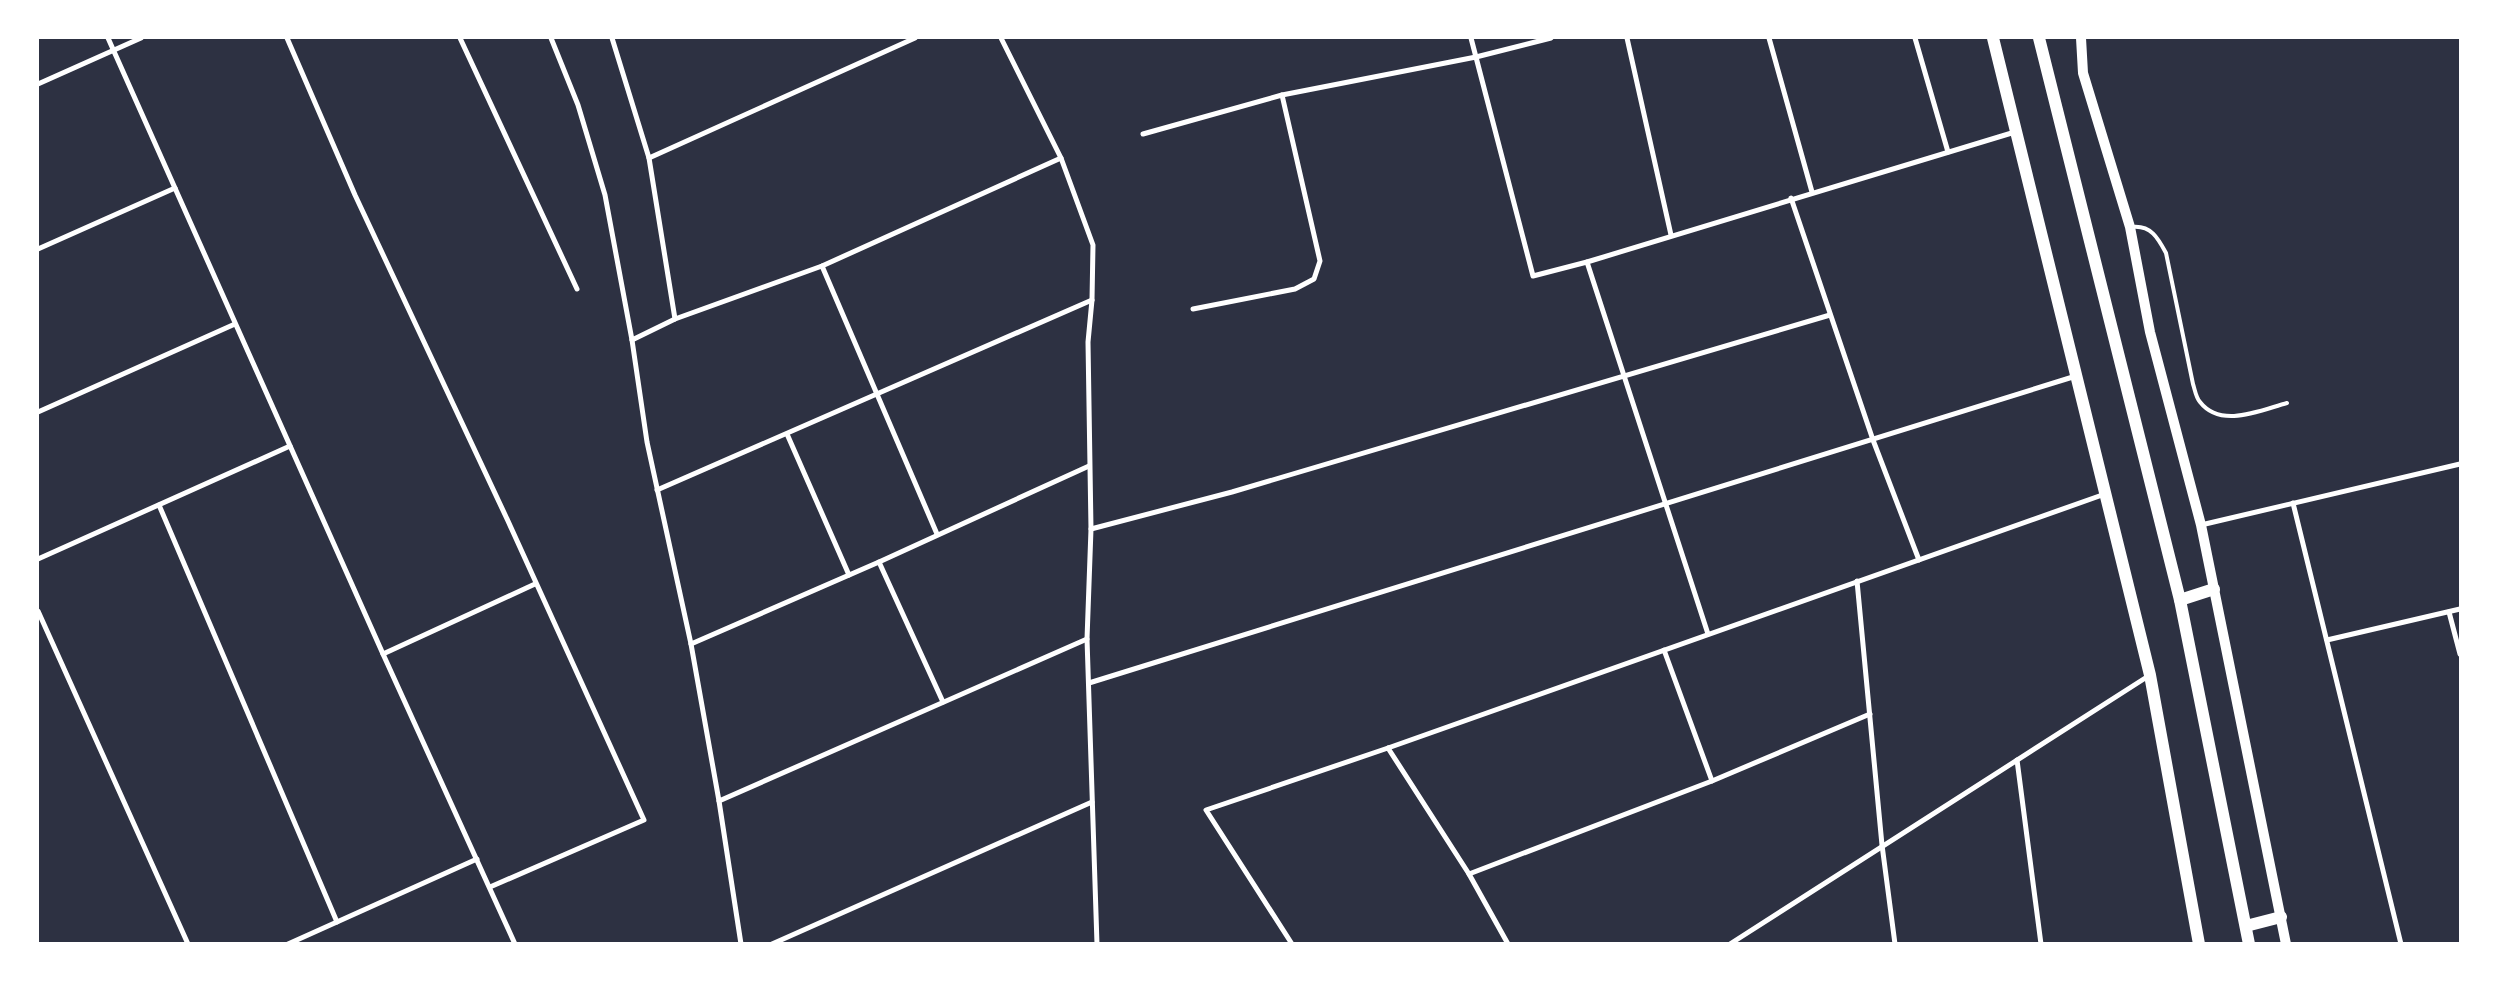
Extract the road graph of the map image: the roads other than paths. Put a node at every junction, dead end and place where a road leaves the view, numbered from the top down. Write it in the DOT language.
graph roads {
  1 [pos="108,38"];
  2 [pos="141,38"];
  3 [pos="287,38"];
  4 [pos="460,38"];
  5 [pos="551,38"];
  6 [pos="612,38"];
  7 [pos="915,38"];
  8 [pos="1001,38"];
  9 [pos="1471,38"];
  10 [pos="1551,38"];
  11 [pos="1627,38"];
  12 [pos="1769,38"];
  13 [pos="1915,38"];
  14 [pos="1993,38"];
  15 [pos="2039,38"];
  16 [pos="2081,38"];
  17 [pos="113,51"];
  18 [pos="1476,57"];
  19 [pos="38,84"];
  20 [pos="1282,95"];
  21 [pos="2017,132"];
  22 [pos="1143,134"];
  23 [pos="1948,152"];
  24 [pos="650,158"];
  25 [pos="1061,158"];
  26 [pos="174,188"];
  27 [pos="1812,192"];
  28 [pos="1791,198"];
  29 [pos="2130,227"];
  30 [pos="1671,236"];
  31 [pos="38,249"];
  32 [pos="1587,262"];
  33 [pos="822,266"];
  34 [pos="577,289"];
  35 [pos="1092,300"];
  36 [pos="1193,309"];
  37 [pos="1830,315"];
  38 [pos="675,319"];
  39 [pos="235,324"];
  40 [pos="632,340"];
  41 [pos="1623,376"];
  42 [pos="2077,376"];
  43 [pos="876,395"];
  44 [pos="2287,403"];
  45 [pos="38,412"];
  46 [pos="787,434"];
  47 [pos="1872,440"];
  48 [pos="290,446"];
  49 [pos="2460,464"];
  50 [pos="1089,466"];
  51 [pos="657,490"];
  52 [pos="2106,494"];
  53 [pos="2293,503"];
  54 [pos="159,504"];
  55 [pos="1666,505"];
  56 [pos="2201,525"];
  57 [pos="1091,529"];
  58 [pos="937,534"];
  59 [pos="38,559"];
  60 [pos="1919,560"];
  61 [pos="879,562"];
  62 [pos="849,575"];
  63 [pos="1857,582"];
  64 [pos="535,584"];
  65 [pos="2214,589"];
  66 [pos="2180,600"];
  67 [pos="2460,609"];
  68 [pos="38,611"];
  69 [pos="2449,612"];
  70 [pos="1708,634"];
  71 [pos="1087,639"];
  72 [pos="2327,640"];
  73 [pos="691,644"];
  74 [pos="1664,650"];
  75 [pos="383,654"];
  76 [pos="2460,654"];
  77 [pos="2150,675"];
  78 [pos="1088,684"];
  79 [pos="943,702"];
  80 [pos="1870,714"];
  81 [pos="1388,748"];
  82 [pos="2016,760"];
  83 [pos="1712,781"];
  84 [pos="719,801"];
  85 [pos="1092,802"];
  86 [pos="1882,845"];
  87 [pos="477,859"];
  88 [pos="1469,874"];
  89 [pos="490,886"];
  90 [pos="2281,917"];
  91 [pos="337,922"];
  92 [pos="2246,926"];
  93 [pos="188,944"];
  94 [pos="288,944"];
  95 [pos="516,944"];
  96 [pos="741,944"];
  97 [pos="772,944"];
  98 [pos="1097,944"];
  99 [pos="1292,944"];
  100 [pos="1508,944"];
  101 [pos="1730,944"];
  102 [pos="1895,944"];
  103 [pos="2040,944"];
  104 [pos="2198,944"];
  105 [pos="2249,944"];
  106 [pos="2286,944"];
  107 [pos="2401,944"];
  1 -- 17 [label="street"];
  2 -- 17 [label="street"];
  3 -- 64 [label="street"];
  4 -- 34 [label="street"];
  5 -- 40 [label="street"];
  6 -- 24 [label="street"];
  7 -- 24 [label="street"];
  8 -- 25 [label="street"];
  9 -- 18 [label="street"];
  10 -- 18 [label="street"];
  11 -- 30 [label="street"];
  12 -- 27 [label="street"];
  13 -- 23 [label="street"];
  14 -- 21 [label="main road"];
  15 -- 66 [label="main road"];
  16 -- 29 [label="main road"];
  17 -- 19 [label="street"];
  17 -- 26 [label="street"];
  18 -- 20 [label="street"];
  18 -- 32 [label="street"];
  20 -- 22 [label="street"];
  20 -- 36 [label="street"];
  21 -- 23 [label="street"];
  21 -- 42 [label="main road"];
  23 -- 27 [label="street"];
  24 -- 38 [label="street"];
  25 -- 33 [label="street"];
  25 -- 35 [label="street"];
  26 -- 31 [label="street"];
  26 -- 39 [label="street"];
  27 -- 28 [label="street"];
  28 -- 30 [label="street"];
  28 -- 37 [label="street"];
  29 -- 44 [label="lane"];
  29 -- 56 [label="main road"];
  30 -- 32 [label="street"];
  32 -- 41 [label="street"];
  33 -- 38 [label="street"];
  33 -- 43 [label="street"];
  35 -- 43 [label="street"];
  35 -- 50 [label="street"];
  37 -- 41 [label="street"];
  37 -- 47 [label="street"];
  38 -- 40 [label="street"];
  39 -- 45 [label="street"];
  39 -- 48 [label="street"];
  40 -- 51 [label="street"];
  41 -- 55 [label="street"];
  41 -- 57 [label="street"];
  42 -- 47 [label="street"];
  42 -- 52 [label="main road"];
  43 -- 46 [label="street"];
  43 -- 58 [label="street"];
  46 -- 51 [label="street"];
  46 -- 62 [label="street"];
  47 -- 55 [label="street"];
  47 -- 60 [label="street"];
  48 -- 54 [label="street"];
  48 -- 75 [label="street"];
  49 -- 53 [label="street"];
  50 -- 57 [label="street"];
  50 -- 58 [label="street"];
  51 -- 73 [label="street"];
  52 -- 60 [label="street"];
  52 -- 77 [label="main road"];
  53 -- 56 [label="street"];
  53 -- 72 [label="street"];
  54 -- 59 [label="street"];
  54 -- 91 [label="street"];
  55 -- 70 [label="street"];
  55 -- 78 [label="street"];
  56 -- 65 [label="main road"];
  57 -- 71 [label="street"];
  58 -- 61 [label="street"];
  60 -- 63 [label="street"];
  61 -- 62 [label="street"];
  61 -- 79 [label="street"];
  62 -- 73 [label="street"];
  63 -- 70 [label="street"];
  63 -- 80 [label="street"];
  64 -- 75 [label="street"];
  64 -- 89 [label="street"];
  65 -- 66 [label="main road"];
  65 -- 90 [label="main road"];
  66 -- 92 [label="main road"];
  67 -- 69 [label="street"];
  68 -- 93 [label="street"];
  69 -- 72 [label="street"];
  69 -- 76 [label="street"];
  70 -- 74 [label="street"];
  71 -- 78 [label="street"];
  71 -- 79 [label="street"];
  72 -- 107 [label="street"];
  73 -- 84 [label="street"];
  74 -- 81 [label="street"];
  74 -- 83 [label="street"];
  75 -- 87 [label="street"];
  77 -- 82 [label="street"];
  77 -- 104 [label="main road"];
  78 -- 85 [label="street"];
  79 -- 84 [label="street"];
  80 -- 83 [label="street"];
  80 -- 86 [label="street"];
  81 -- 88 [label="street"];
  81 -- 99 [label="street"];
  82 -- 86 [label="street"];
  82 -- 103 [label="street"];
  83 -- 88 [label="street"];
  84 -- 96 [label="street"];
  85 -- 97 [label="street"];
  85 -- 98 [label="street"];
  86 -- 101 [label="street"];
  86 -- 102 [label="street"];
  87 -- 89 [label="street"];
  87 -- 91 [label="street"];
  88 -- 100 [label="street"];
  89 -- 95 [label="street"];
  90 -- 92 [label="main road"];
  90 -- 106 [label="main road"];
  91 -- 94 [label="street"];
  92 -- 105 [label="main road"];
}
